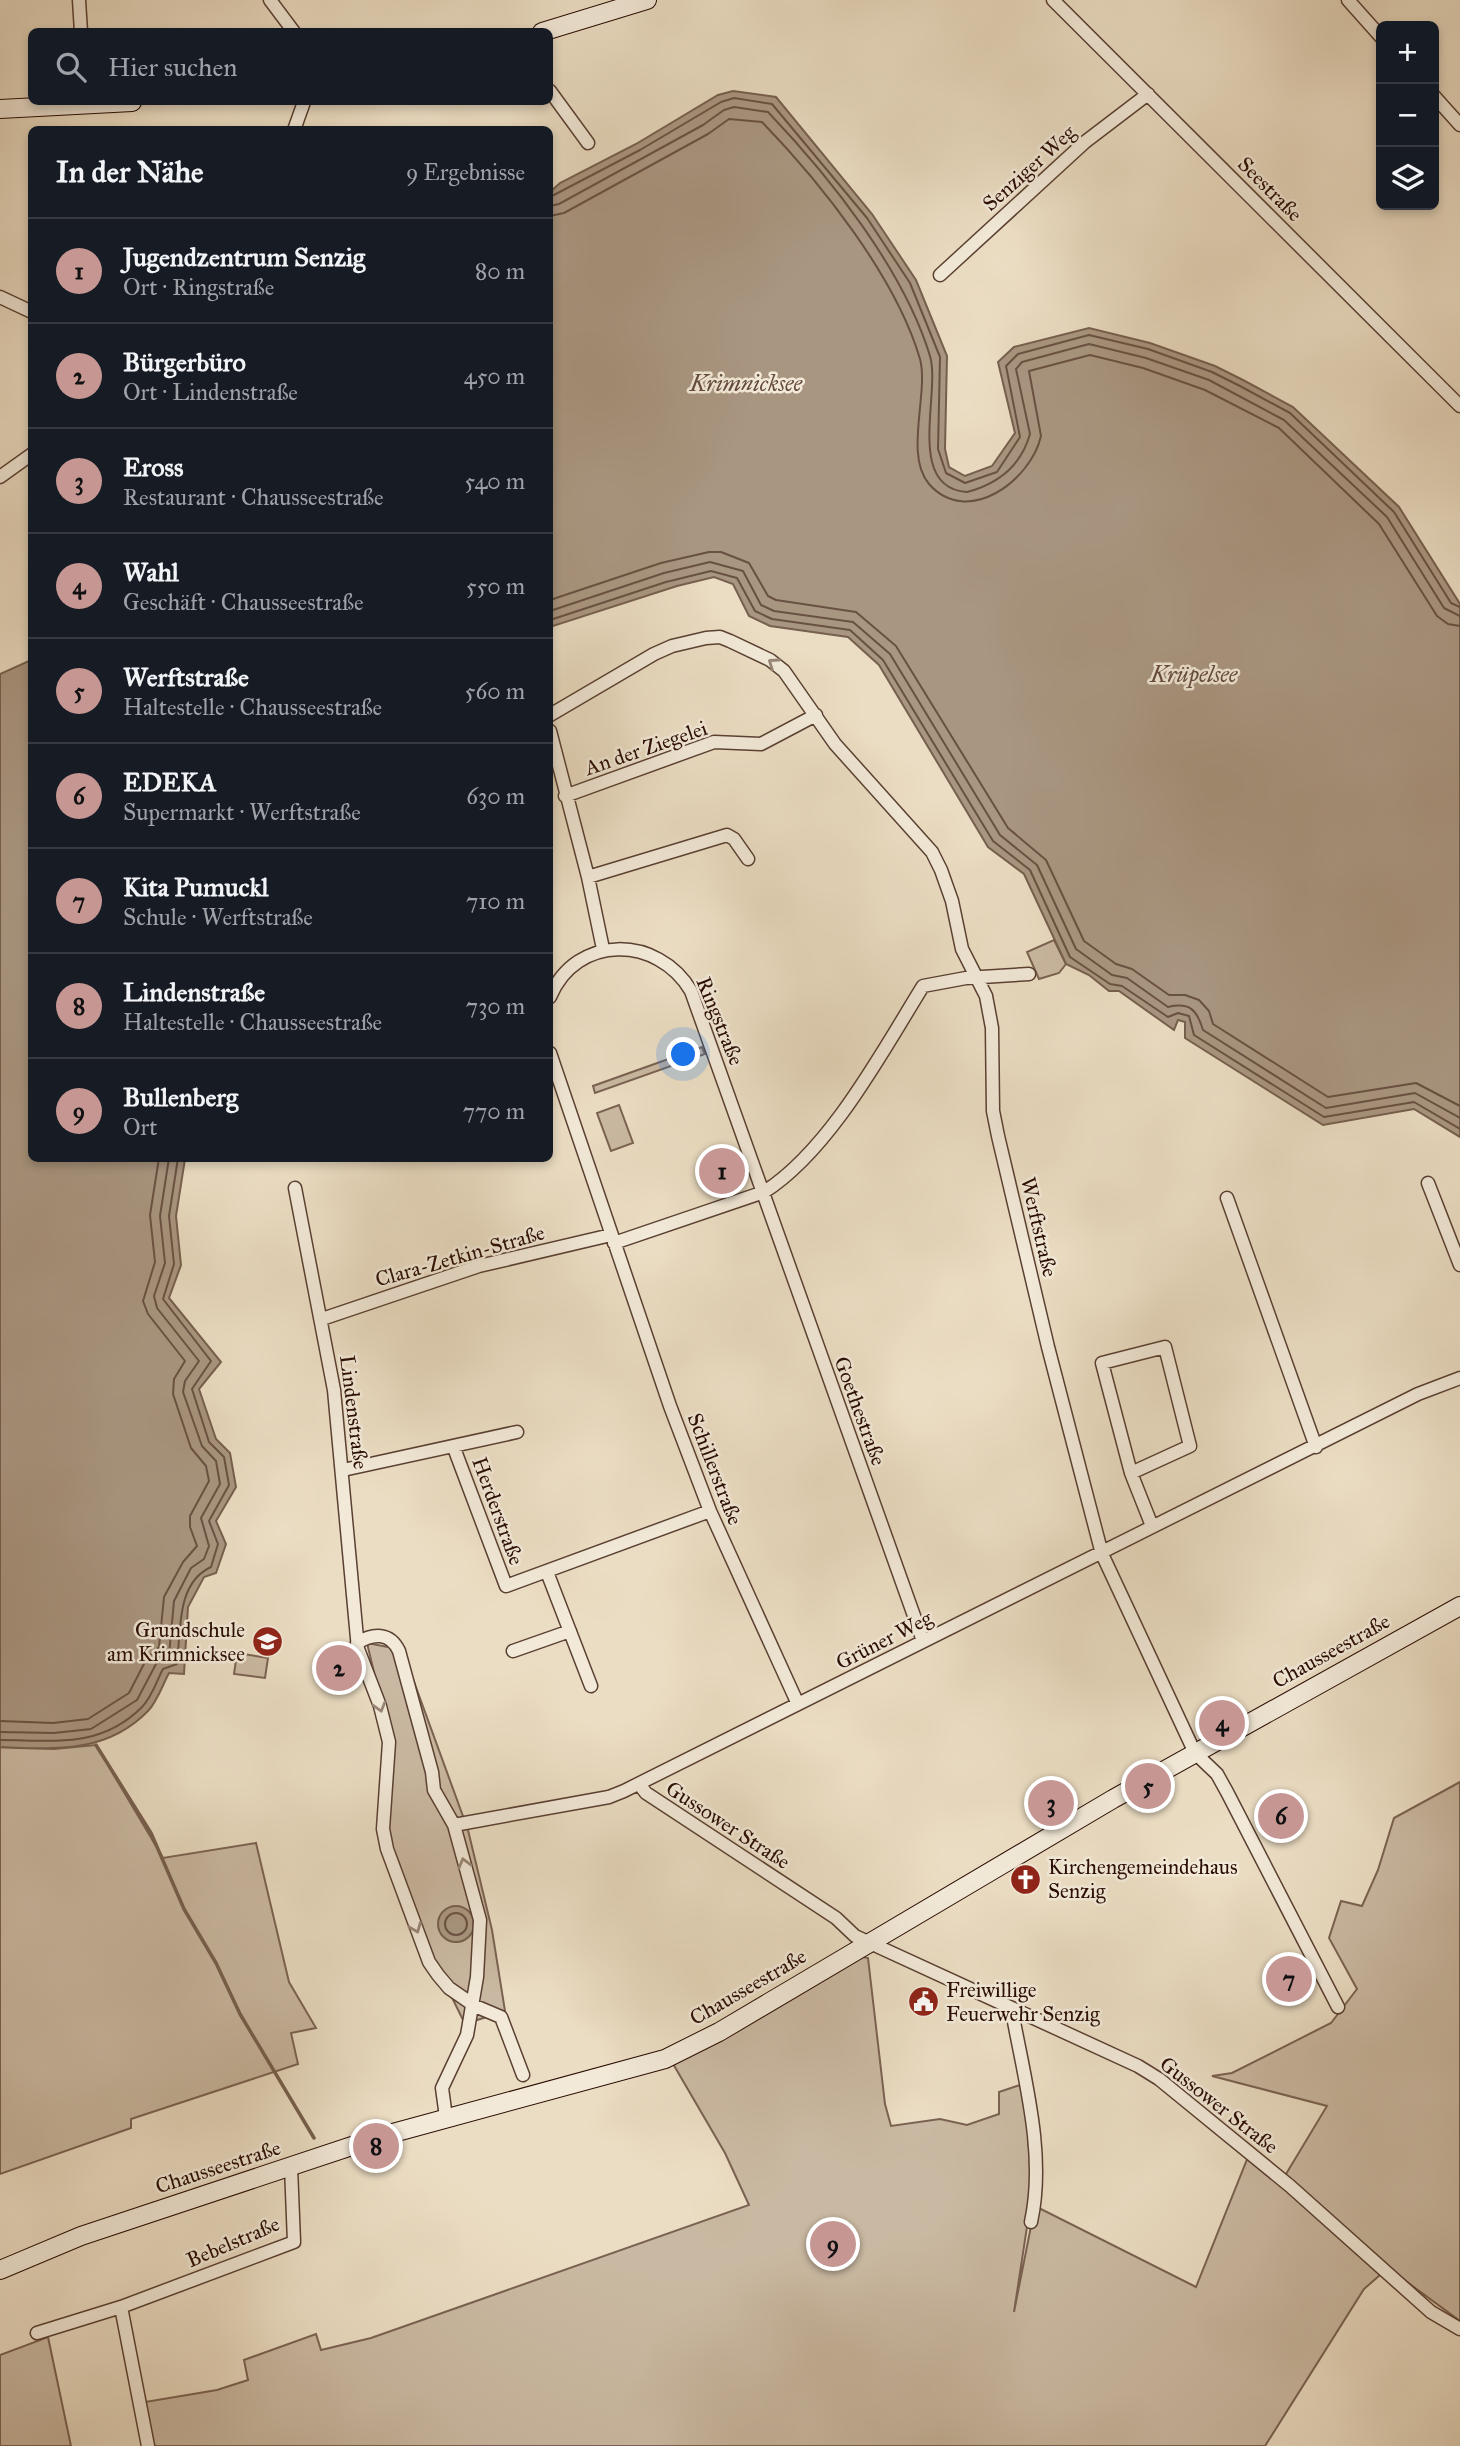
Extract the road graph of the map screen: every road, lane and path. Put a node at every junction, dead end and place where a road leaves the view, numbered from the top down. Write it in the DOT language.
graph roads {
  1 [pos="79,0"];
  2 [pos="270,0"];
  3 [pos="1053,0"];
  4 [pos="1348,0"];
  5 [pos="640,1"];
  6 [pos="81,28"];
  7 [pos="291,28"];
  8 [pos="553,29"];
  9 [pos="1376,31"];
  10 [pos="1147,94"];
  11 [pos="553,95"];
  12 [pos="1439,102"];
  13 [pos="57,105"];
  14 [pos="303,105"];
  15 [pos="0,109"];
  16 [pos="1460,125"];
  17 [pos="295,126"];
  18 [pos="588,143"];
  19 [pos="940,275"];
  20 [pos="0,298"];
  21 [pos="28,310"];
  22 [pos="1460,406"];
  23 [pos="28,457"];
  24 [pos="0,477"];
  25 [pos="553,713"];
  26 [pos="816,715"];
  27 [pos="553,744"];
  28 [pos="565,796"];
  29 [pos="748,859"];
  30 [pos="588,877"];
  31 [pos="603,949"];
  32 [pos="1029,974"];
  33 [pos="979,980"];
  34 [pos="553,993"];
  35 [pos="553,1062"];
  36 [pos="1428,1184"];
  37 [pos="295,1188"];
  38 [pos="764,1192"];
  39 [pos="1227,1198"];
  40 [pos="612,1239"];
  41 [pos="1460,1265"];
  42 [pos="322,1319"];
  43 [pos="1460,1378"];
  44 [pos="517,1432"];
  45 [pos="1316,1447"];
  46 [pos="454,1448"];
  47 [pos="343,1470"];
  48 [pos="1131,1473"];
  49 [pos="710,1511"];
  50 [pos="1152,1527"];
  51 [pos="1102,1554"];
  52 [pos="547,1572"];
  53 [pos="1460,1606"];
  54 [pos="570,1632"];
  55 [pos="923,1641"];
  56 [pos="357,1643"];
  57 [pos="513,1651"];
  58 [pos="591,1686"];
  59 [pos="797,1702"];
  60 [pos="1195,1753"];
  61 [pos="639,1784"];
  62 [pos="454,1825"];
  63 [pos="867,1942"];
  64 [pos="471,2002"];
  65 [pos="1338,2007"];
  66 [pos="1012,2011"];
  67 [pos="523,2075"];
  68 [pos="446,2118"];
  69 [pos="291,2167"];
  70 [pos="1031,2222"];
  71 [pos="0,2270"];
  72 [pos="121,2307"];
  73 [pos="1460,2329"];
  74 [pos="37,2333"];
  75 [pos="148,2446"];
  1 -- 6 [label="street"];
  2 -- 7 [label="street"];
  3 -- 10 [label="street, Seestraße"];
  4 -- 9 [label="street"];
  5 -- 8 [label="main road"];
  10 -- 19 [label="street, Senziger Weg"];
  10 -- 22 [label="street, Seestraße"];
  11 -- 18 [label="street"];
  12 -- 16 [label="street"];
  13 -- 15 [label="main road"];
  14 -- 17 [label="street"];
  20 -- 21 [label="street"];
  23 -- 24 [label="street"];
  26 -- 25 [label="street, Werftstraße, one-way"];
  26 -- 28 [label="street, An der Ziegelei"];
  26 -- 33 [label="street, Werftstraße"];
  27 -- 28 [label="street"];
  28 -- 30 [label="street"];
  29 -- 30 [label="street"];
  30 -- 31 [label="street"];
  31 -- 34 [label="street"];
  31 -- 38 [label="street, Ringstraße"];
  32 -- 33 [label="street"];
  33 -- 38 [label="street"];
  33 -- 51 [label="street, Werftstraße"];
  35 -- 40 [label="street"];
  36 -- 41 [label="street"];
  37 -- 42 [label="street, Lindenstraße"];
  38 -- 40 [label="street, Clara-Zetkin-Straße"];
  38 -- 55 [label="street, Goethestraße"];
  39 -- 45 [label="street"];
  40 -- 42 [label="street, Clara-Zetkin-Straße"];
  40 -- 49 [label="street, Schillerstraße"];
  42 -- 47 [label="street, Lindenstraße"];
  43 -- 45 [label="street, Grüner Weg"];
  44 -- 46 [label="street, Herderstraße"];
  45 -- 50 [label="street, Grüner Weg"];
  46 -- 47 [label="street, Herderstraße"];
  46 -- 52 [label="street, Herderstraße"];
  47 -- 56 [label="street, Lindenstraße"];
  48 -- 48 [label="street"];
  48 -- 50 [label="street"];
  49 -- 52 [label="street, Herderstraße"];
  49 -- 59 [label="street, Schillerstraße"];
  50 -- 51 [label="street, Grüner Weg"];
  51 -- 55 [label="street, Grüner Weg"];
  51 -- 60 [label="street, Werftstraße"];
  52 -- 54 [label="street, Herderstraße"];
  53 -- 60 [label="main road, Chausseestraße"];
  54 -- 57 [label="street"];
  54 -- 58 [label="street, Herderstraße"];
  55 -- 59 [label="street, Grüner Weg"];
  56 -- 62 [label="street"];
  56 -- 64 [label="street, Lindenstraße, one-way"];
  59 -- 61 [label="street, Grüner Weg"];
  60 -- 63 [label="main road, Chausseestraße"];
  60 -- 65 [label="street, Werftstraße"];
  61 -- 62 [label="street, Grüner Weg"];
  61 -- 63 [label="street, Gussower Straße"];
  64 -- 62 [label="street, one-way"];
  63 -- 66 [label="street, Gussower Straße"];
  63 -- 68 [label="main road, Chausseestraße"];
  64 -- 67 [label="street, Lindenstraße"];
  64 -- 68 [label="street"];
  66 -- 70 [label="street"];
  66 -- 73 [label="street, Gussower Straße"];
  68 -- 69 [label="main road, Chausseestraße"];
  69 -- 71 [label="main road, Chausseestraße"];
  69 -- 72 [label="street, Bebelstraße"];
  72 -- 74 [label="street, Bebelstraße"];
  72 -- 75 [label="street"];
}
